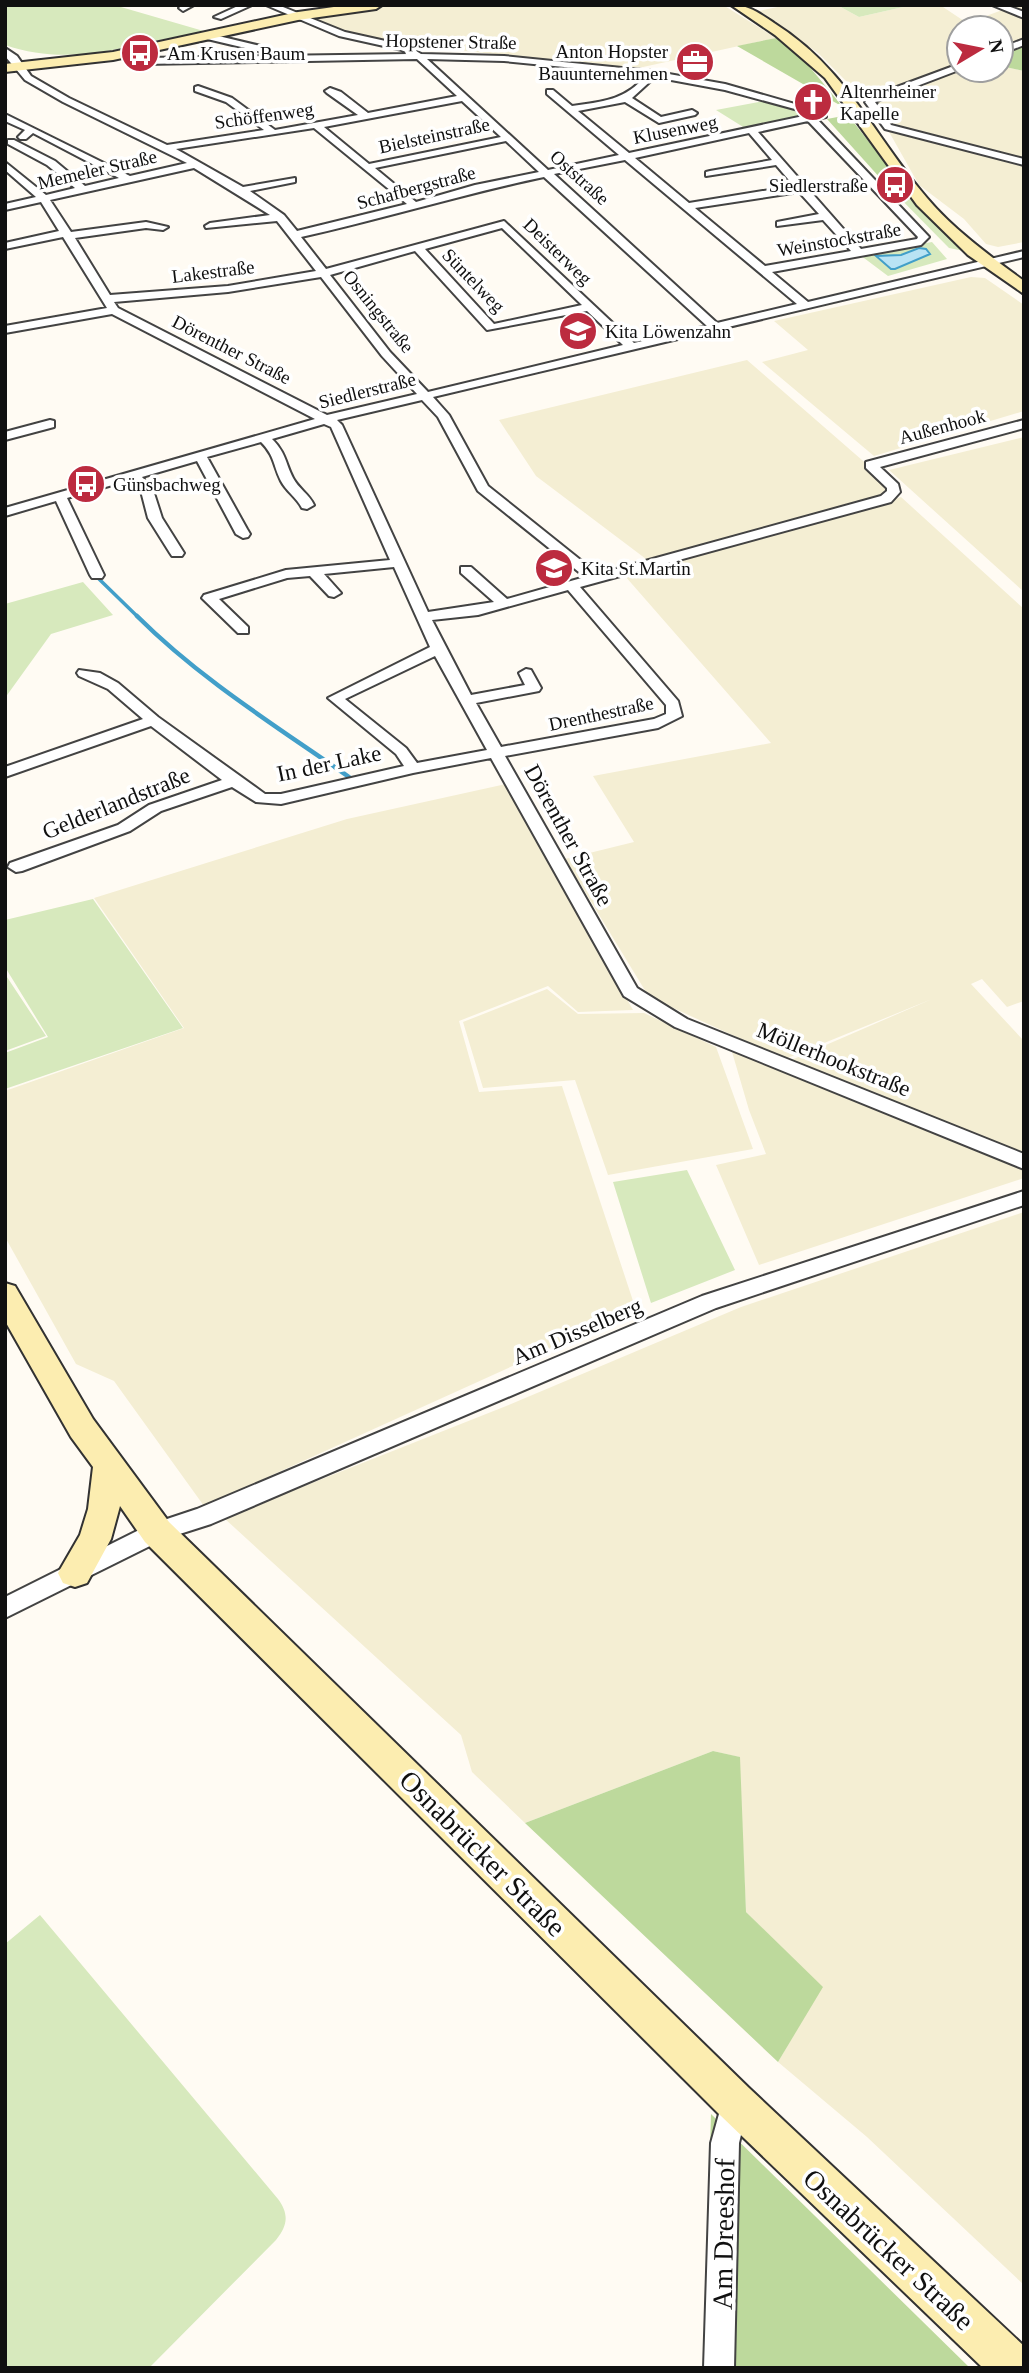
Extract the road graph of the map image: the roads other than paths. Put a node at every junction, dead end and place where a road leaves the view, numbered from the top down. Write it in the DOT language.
graph roads {
  1 [pos="248,5"];
  2 [pos="270,5"];
  3 [pos="376,5"];
  4 [pos="737,5"];
  5 [pos="996,5"];
  6 [pos="1024,15"];
  7 [pos="298,16"];
  8 [pos="218,17"];
  9 [pos="206,36"];
  10 [pos="5,51"];
  11 [pos="273,51"];
  12 [pos="418,56"];
  13 [pos="144,61"];
  14 [pos="20,66"];
  15 [pos="5,68"];
  16 [pos="945,72"];
  17 [pos="652,74"];
  18 [pos="198,89"];
  19 [pos="330,91"];
  20 [pos="550,92"];
  21 [pos="464,98"];
  22 [pos="627,99"];
  23 [pos="571,109"];
  24 [pos="692,113"];
  25 [pos="366,116"];
  26 [pos="5,117"];
  27 [pos="811,119"];
  28 [pos="316,125"];
  29 [pos="32,129"];
  30 [pos="753,132"];
  31 [pos="273,133"];
  32 [pos="508,138"];
  33 [pos="8,143"];
  34 [pos="167,148"];
  35 [pos="628,156"];
  36 [pos="779,162"];
  37 [pos="1024,162"];
  38 [pos="197,164"];
  39 [pos="5,165"];
  40 [pos="368,167"];
  41 [pos="546,173"];
  42 [pos="710,174"];
  43 [pos="128,179"];
  44 [pos="291,180"];
  45 [pos="802,188"];
  46 [pos="82,189"];
  47 [pos="241,190"];
  48 [pos="44,198"];
  49 [pos="414,205"];
  50 [pos="688,206"];
  51 [pos="5,207"];
  52 [pos="280,216"];
  53 [pos="826,216"];
  54 [pos="781,224"];
  55 [pos="210,226"];
  56 [pos="163,227"];
  57 [pos="67,235"];
  58 [pos="295,235"];
  59 [pos="5,246"];
  60 [pos="418,248"];
  61 [pos="858,253"];
  62 [pos="1024,254"];
  63 [pos="987,262"];
  64 [pos="762,270"];
  65 [pos="324,273"];
  66 [pos="1024,289"];
  67 [pos="106,299"];
  68 [pos="805,305"];
  69 [pos="590,307"];
  70 [pos="114,310"];
  71 [pos="715,327"];
  72 [pos="5,330"];
  73 [pos="631,346"];
  74 [pos="425,395"];
  75 [pos="327,419"];
  76 [pos="50,424"];
  77 [pos="1024,424"];
  78 [pos="5,436"];
  79 [pos="263,437"];
  80 [pos="200,456"];
  81 [pos="133,475"];
  82 [pos="60,496"];
  83 [pos="307,505"];
  84 [pos="5,512"];
  85 [pos="243,534"];
  86 [pos="177,553"];
  87 [pos="397,563"];
  88 [pos="466,570"];
  89 [pos="313,571"];
  90 [pos="97,575"];
  91 [pos="597,580"];
  92 [pos="572,586"];
  93 [pos="334,593"];
  94 [pos="504,604"];
  95 [pos="423,617"];
  96 [pos="243,629"];
  97 [pos="438,649"];
  98 [pos="84,673"];
  99 [pos="526,673"];
  100 [pos="467,700"];
  101 [pos="153,720"];
  102 [pos="497,754"];
  103 [pos="414,768"];
  104 [pos="5,772"];
  105 [pos="234,781"];
  106 [pos="16,867"];
  107 [pos="631,992"];
  108 [pos="1024,1162"];
  109 [pos="1024,1198"];
  110 [pos="5,1294"];
  111 [pos="108,1468"];
  112 [pos="157,1532"];
  113 [pos="75,1573"];
  114 [pos="5,1608"];
  115 [pos="735,2102"];
  116 [pos="719,2368"];
  117 [pos="1015,2368"];
  1 -- 8 [label="street"];
  2 -- 7 [label="street"];
  3 -- 7 [label="main road"];
  4 -- 63 [label="main road"];
  5 -- 6 [label="street"];
  7 -- 9 [label="main road"];
  7 -- 12 [label="street"];
  9 -- 11 [label="street"];
  9 -- 14 [label="main road"];
  10 -- 14 [label="street, Osningstraße"];
  12 -- 13 [label="street, Hopstener Straße"];
  12 -- 17 [label="street, Hopstener Straße"];
  12 -- 21 [label="street, Oststraße"];
  14 -- 15 [label="main road"];
  14 -- 34 [label="street, Osningstraße"];
  16 -- 37 [label="street"];
  17 -- 22 [label="street"];
  17 -- 27 [label="street, Hopstener Straße"];
  18 -- 31 [label="street"];
  19 -- 25 [label="street, Schöffenweg"];
  20 -- 23 [label="street"];
  21 -- 25 [label="street, Schöffenweg"];
  21 -- 32 [label="street, Oststraße"];
  22 -- 23 [label="street"];
  22 -- 24 [label="street"];
  23 -- 35 [label="street"];
  25 -- 28 [label="street, Schöffenweg"];
  26 -- 29 [label="street"];
  27 -- 30 [label="street, Klusenweg"];
  27 -- 61 [label="street, Weinstockstraße"];
  28 -- 31 [label="street, Schöffenweg"];
  28 -- 40 [label="street"];
  29 -- 33 [label="street"];
  29 -- 43 [label="street"];
  30 -- 35 [label="street, Klusenweg"];
  30 -- 36 [label="street"];
  31 -- 34 [label="street, Schöffenweg"];
  32 -- 40 [label="street, Bielsteinstraße"];
  32 -- 41 [label="street, Oststraße"];
  33 -- 46 [label="street"];
  34 -- 38 [label="street, Osningstraße"];
  35 -- 41 [label="street, Klusenweg"];
  35 -- 50 [label="street"];
  36 -- 42 [label="street"];
  36 -- 45 [label="street"];
  38 -- 43 [label="street, Memeler Straße"];
  38 -- 47 [label="street, Osningstraße"];
  39 -- 48 [label="street, Dörenther Straße"];
  40 -- 49 [label="street"];
  41 -- 49 [label="street, Schafbergstraße"];
  41 -- 71 [label="street, Oststraße"];
  43 -- 46 [label="street, Memeler Straße"];
  44 -- 47 [label="street"];
  45 -- 50 [label="street"];
  45 -- 53 [label="street"];
  46 -- 48 [label="street, Memeler Straße"];
  47 -- 52 [label="street, Osningstraße"];
  48 -- 51 [label="street, Memeler Straße"];
  48 -- 57 [label="street, Dörenther Straße"];
  49 -- 58 [label="street, Schafbergstraße"];
  50 -- 64 [label="street"];
  52 -- 55 [label="street"];
  52 -- 58 [label="street, Osningstraße"];
  53 -- 54 [label="street"];
  53 -- 61 [label="street"];
  56 -- 57 [label="street"];
  57 -- 59 [label="street"];
  57 -- 67 [label="street, Dörenther Straße"];
  58 -- 65 [label="street, Osningstraße"];
  60 -- 65 [label="street, Deisterweg"];
  60 -- 69 [label="street, Deisterweg"];
  60 -- 69 [label="street, Süntelweg"];
  61 -- 64 [label="street, Weinstockstraße"];
  62 -- 63 [label="street, Siedlerstraße"];
  63 -- 66 [label="main road"];
  63 -- 68 [label="street, Siedlerstraße"];
  64 -- 68 [label="street"];
  65 -- 67 [label="street, Lakestraße"];
  65 -- 74 [label="street, Osningstraße"];
  67 -- 70 [label="street, Dörenther Straße"];
  68 -- 71 [label="street, Siedlerstraße"];
  69 -- 73 [label="street, Deisterweg"];
  70 -- 72 [label="street"];
  70 -- 75 [label="street, Dörenther Straße"];
  71 -- 73 [label="street, Siedlerstraße"];
  73 -- 74 [label="street, Siedlerstraße"];
  74 -- 75 [label="street, Siedlerstraße"];
  74 -- 91 [label="street, Osningstraße"];
  75 -- 79 [label="street, Siedlerstraße"];
  75 -- 87 [label="street, Dörenther Straße"];
  76 -- 78 [label="street"];
  77 -- 91 [label="street, Außenhook"];
  79 -- 80 [label="street, Siedlerstraße"];
  79 -- 83 [label="street"];
  80 -- 81 [label="street, Siedlerstraße"];
  80 -- 85 [label="street"];
  81 -- 82 [label="street, Siedlerstraße"];
  81 -- 86 [label="street"];
  82 -- 84 [label="street, Siedlerstraße"];
  82 -- 90 [label="street"];
  87 -- 89 [label="street"];
  87 -- 95 [label="street, Dörenther Straße"];
  88 -- 94 [label="street"];
  89 -- 93 [label="street"];
  89 -- 96 [label="street"];
  91 -- 92 [label="street"];
  92 -- 94 [label="street"];
  92 -- 102 [label="street, Drenthestraße"];
  94 -- 95 [label="street"];
  95 -- 97 [label="street, Dörenther Straße"];
  97 -- 100 [label="street, Dörenther Straße"];
  97 -- 103 [label="street"];
  98 -- 101 [label="street, In der Lake"];
  99 -- 100 [label="street"];
  100 -- 102 [label="street, Dörenther Straße"];
  101 -- 104 [label="street"];
  101 -- 105 [label="street, In der Lake"];
  102 -- 103 [label="street, In der Lake"];
  102 -- 107 [label="street, Dörenther Straße"];
  103 -- 105 [label="street, In der Lake"];
  105 -- 106 [label="street, Gelderlandstraße"];
  107 -- 108 [label="street, Möllerhookstraße"];
  109 -- 112 [label="street, Am Disselberg"];
  110 -- 111 [label="main road, Osnabrücker Straße"];
  111 -- 112 [label="main road, Osnabrücker Straße"];
  111 -- 113 [label="main road"];
  112 -- 113 [label="street, Am Disselberg"];
  112 -- 115 [label="main road, Osnabrücker Straße"];
  113 -- 114 [label="street, Am Disselberg"];
  115 -- 116 [label="street, Am Dreeshof"];
  115 -- 117 [label="main road, Osnabrücker Straße"];
}
